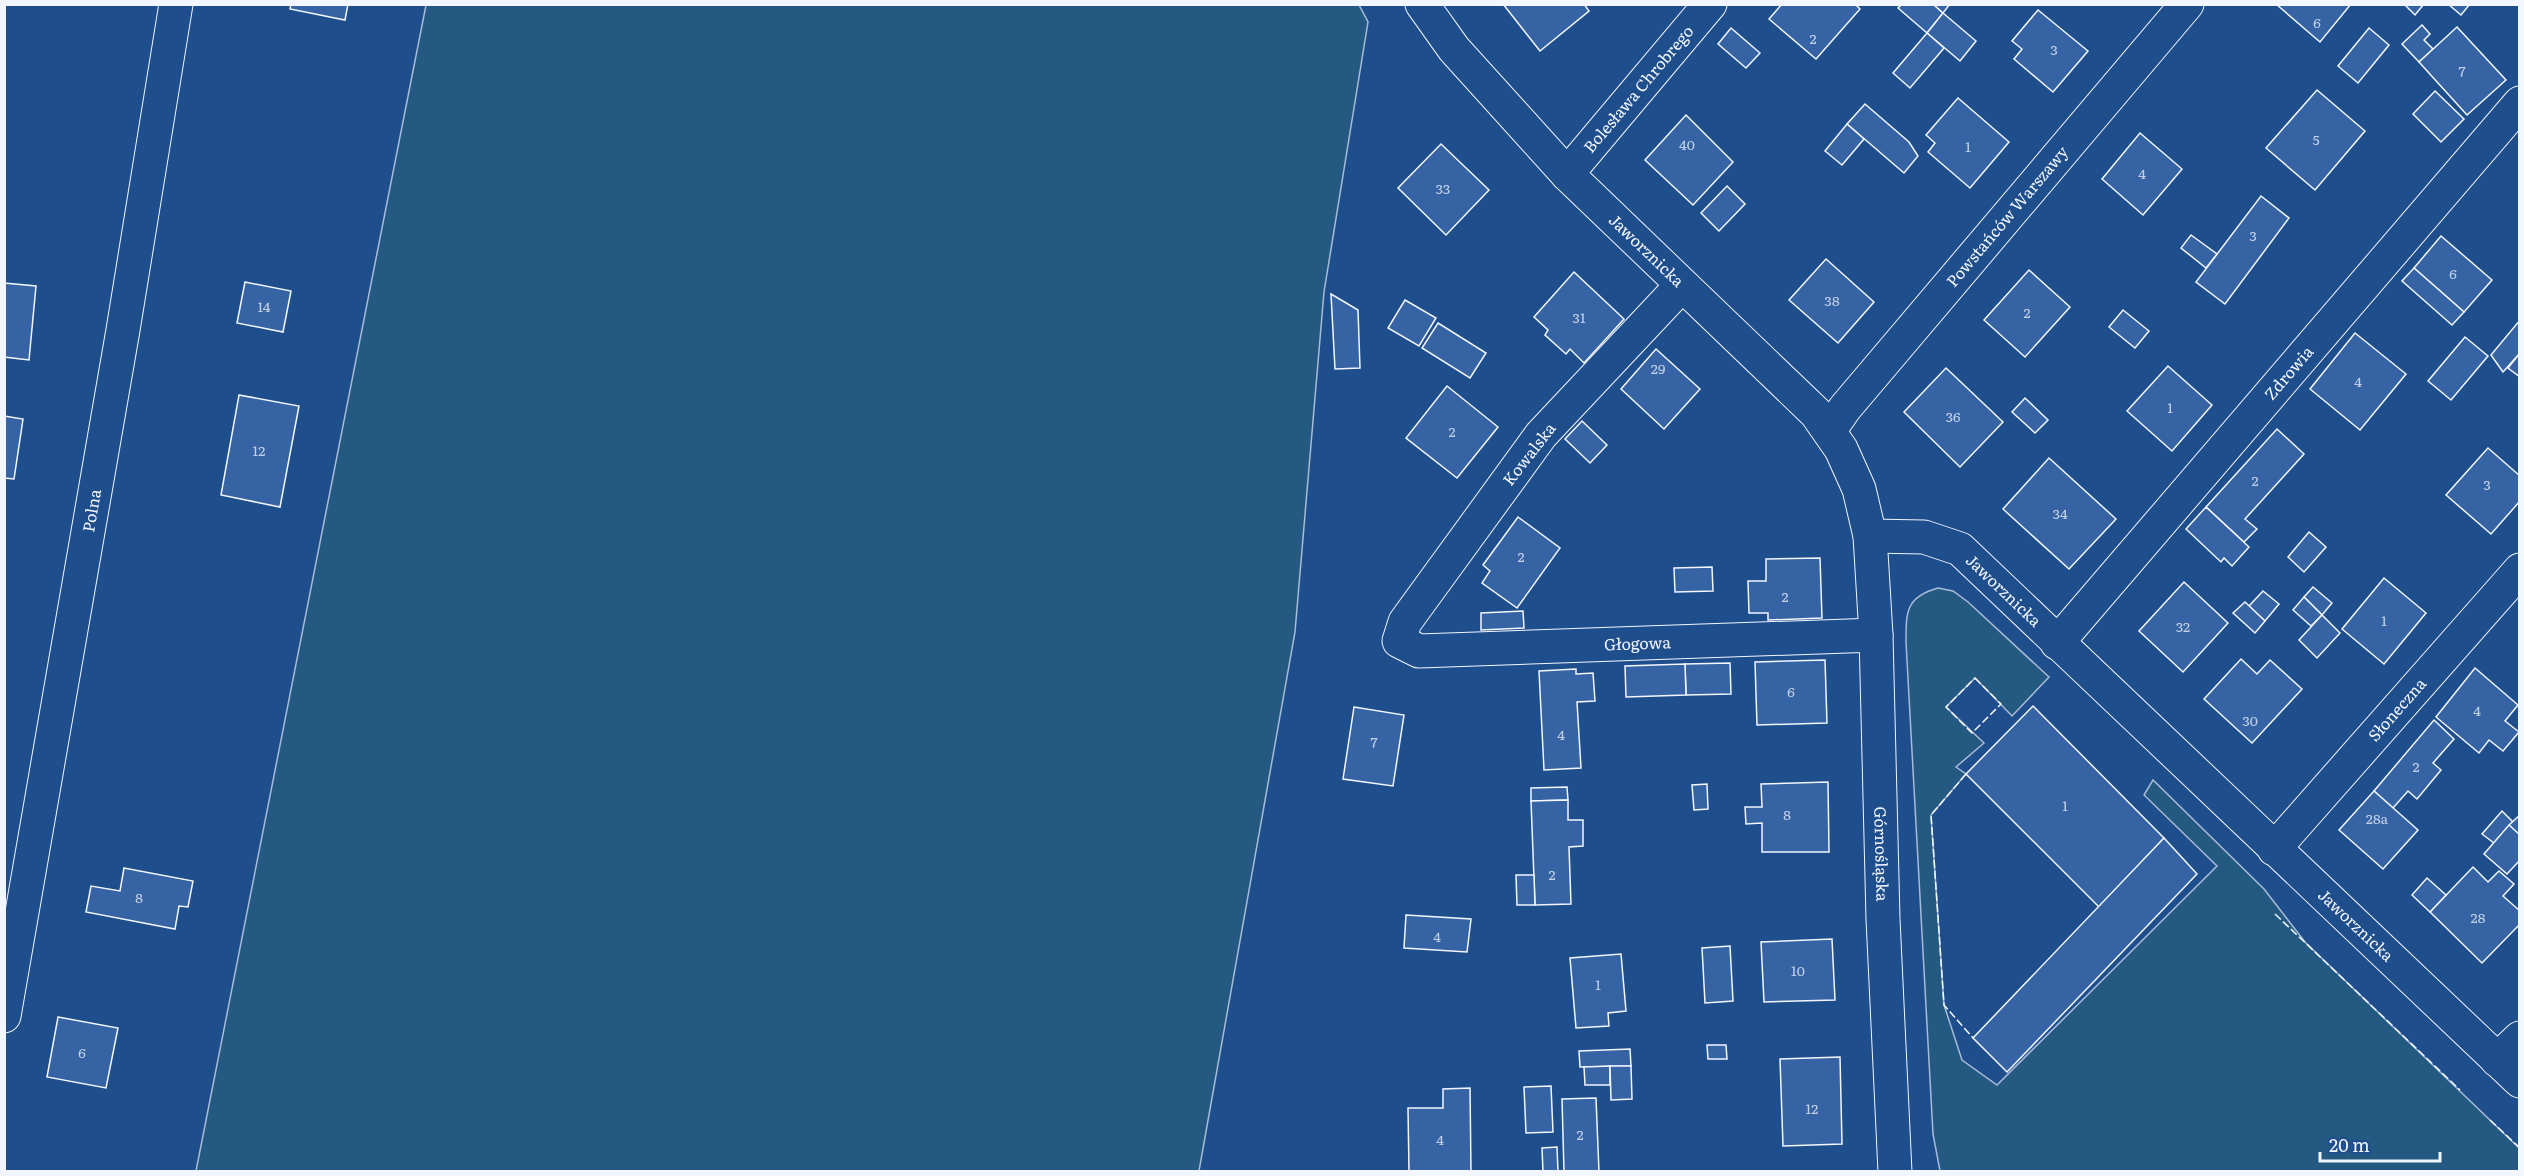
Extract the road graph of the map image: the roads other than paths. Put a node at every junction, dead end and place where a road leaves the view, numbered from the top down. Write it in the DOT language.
graph roads {
  1 [pos="176,4"];
  2 [pos="1422,4"];
  3 [pos="1710,4"];
  4 [pos="2187,4"];
  5 [pos="2520,103"];
  6 [pos="1567,174"];
  7 [pos="1682,285"];
  8 [pos="1829,431"];
  9 [pos="1870,536"];
  10 [pos="2520,570"];
  11 [pos="1876,635"];
  12 [pos="1399,641"];
  13 [pos="2057,643"];
  14 [pos="2274,849"];
  15 [pos="4,1016"];
  16 [pos="2512,1059"];
  17 [pos="1895,1172"];
  1 -- 15 [label="street, Polna"];
  2 -- 6 [label="street, Jaworznicka"];
  3 -- 6 [label="street, Bolesława Chrobrego"];
  4 -- 8 [label="street, Powstańców Warszawy"];
  5 -- 13 [label="street, Zdrowia"];
  6 -- 7 [label="street, Jaworznicka"];
  7 -- 8 [label="street, Jaworznicka"];
  7 -- 12 [label="street, Kowalska"];
  8 -- 9 [label="street, Jaworznicka"];
  9 -- 11 [label="street, Górnośląska"];
  9 -- 13 [label="street, Jaworznicka"];
  10 -- 14 [label="street, Słoneczna"];
  11 -- 12 [label="street, Głogowa"];
  11 -- 17 [label="street, Górnośląska"];
  13 -- 14 [label="street, Jaworznicka"];
  14 -- 16 [label="street, Jaworznicka"];
}
